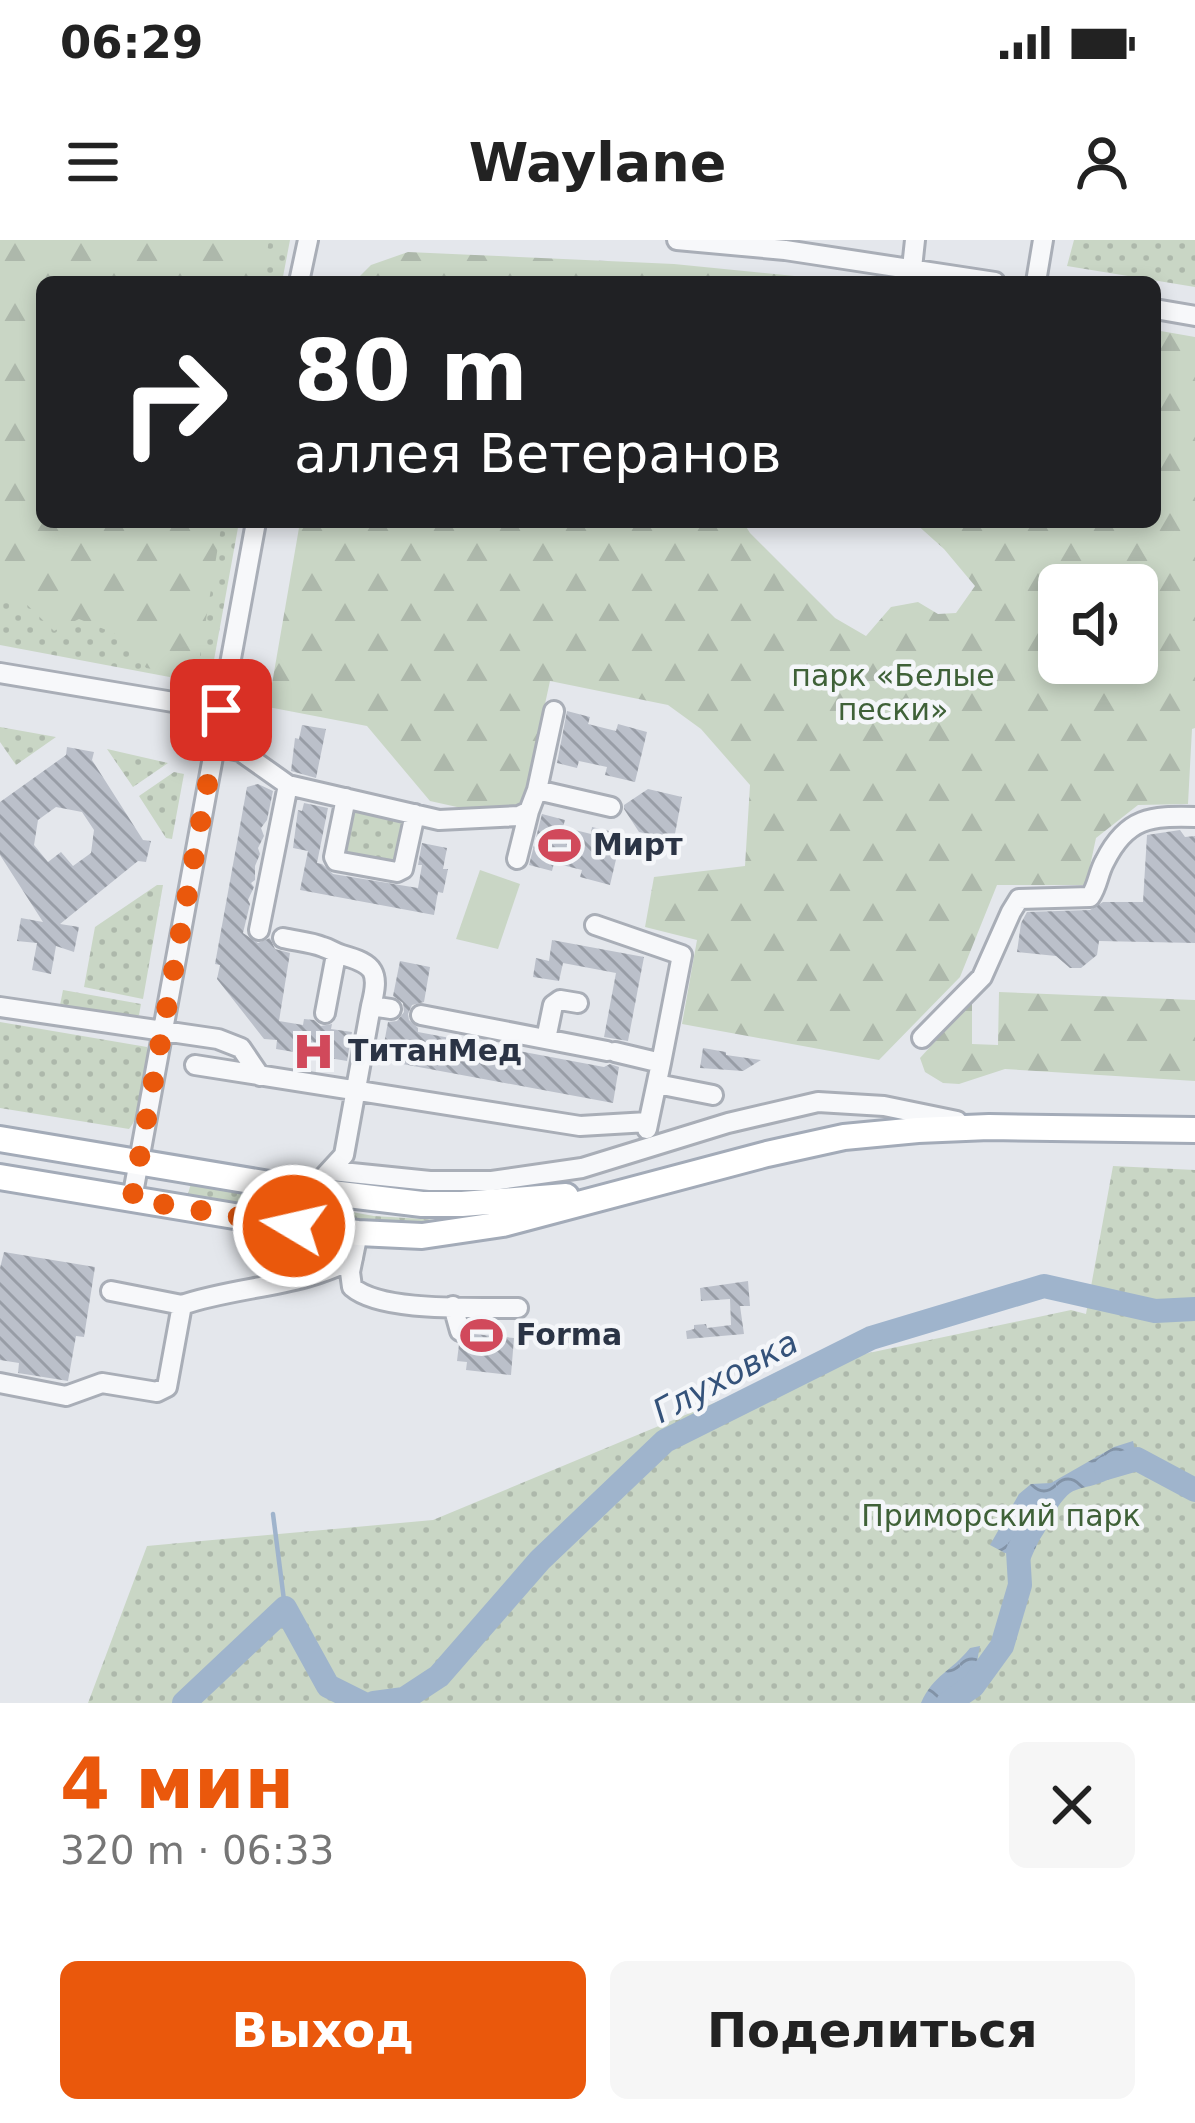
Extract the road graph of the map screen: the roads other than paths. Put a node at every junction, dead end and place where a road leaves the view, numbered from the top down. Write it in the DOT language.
graph roads {
  1 [pos="308,240"];
  2 [pos="677,240"];
  3 [pos="915,240"];
  4 [pos="1042,240"];
  5 [pos="704,241"];
  6 [pos="785,245"];
  7 [pos="911,268"];
  8 [pos="300,276"];
  9 [pos="959,276"];
  10 [pos="1037,276"];
  11 [pos="1161,310"];
  12 [pos="1195,316"];
  13 [pos="255,528"];
  14 [pos="0,673"];
  15 [pos="221,710"];
  16 [pos="554,711"];
  17 [pos="215,746"];
  18 [pos="288,785"];
  19 [pos="537,790"];
  20 [pos="346,798"];
  21 [pos="611,807"];
  22 [pos="529,811"];
  23 [pos="415,814"];
  24 [pos="1195,817"];
  25 [pos="517,859"];
  26 [pos="596,925"];
  27 [pos="259,931"];
  28 [pos="283,938"];
  29 [pos="336,955"];
  30 [pos="578,1003"];
  31 [pos="0,1007"];
  32 [pos="326,1012"];
  33 [pos="421,1015"];
  34 [pos="163,1030"];
  35 [pos="922,1038"];
  36 [pos="546,1040"];
  37 [pos="662,1064"];
  38 [pos="195,1065"];
  39 [pos="260,1076"];
  40 [pos="657,1084"];
  41 [pos="356,1091"];
  42 [pos="712,1095"];
  43 [pos="648,1122"];
  44 [pos="989,1127"];
  45 [pos="1195,1130"];
  46 [pos="0,1139"];
  47 [pos="648,1149"];
  48 [pos="139,1163"];
  49 [pos="332,1171"];
  50 [pos="0,1177"];
  51 [pos="299,1189"];
  52 [pos="132,1199"];
  53 [pos="501,1213"];
  54 [pos="355,1246"];
  55 [pos="111,1291"];
  56 [pos="182,1305"];
  57 [pos="453,1306"];
  58 [pos="518,1308"];
  59 [pos="460,1331"];
  60 [pos="0,1384"];
  1 -- 8 [label="street"];
  2 -- 5 [label="street"];
  3 -- 7 [label="street"];
  4 -- 10 [label="street"];
  5 -- 6 [label="street"];
  6 -- 7 [label="street"];
  7 -- 9 [label="street"];
  11 -- 12 [label="street"];
  13 -- 15 [label="street"];
  14 -- 15 [label="street"];
  15 -- 17 [label="street"];
  16 -- 19 [label="street"];
  17 -- 18 [label="street"];
  17 -- 34 [label="street"];
  18 -- 20 [label="street"];
  18 -- 27 [label="street"];
  19 -- 21 [label="street"];
  19 -- 22 [label="street"];
  20 -- 23 [label="street"];
  20 -- 23 [label="street"];
  22 -- 23 [label="street"];
  22 -- 25 [label="street"];
  24 -- 35 [label="street"];
  26 -- 37 [label="street"];
  28 -- 29 [label="street"];
  29 -- 32 [label="street"];
  29 -- 41 [label="street"];
  30 -- 36 [label="street"];
  31 -- 34 [label="street"];
  33 -- 36 [label="street"];
  34 -- 39 [label="street"];
  34 -- 48 [label="street"];
  36 -- 37 [label="street"];
  37 -- 40 [label="street"];
  38 -- 39 [label="street"];
  39 -- 41 [label="street"];
  40 -- 42 [label="street"];
  40 -- 43 [label="street"];
  41 -- 43 [label="street"];
  41 -- 49 [label="street"];
  43 -- 47 [label="street"];
  44 -- 45 [label="main road"];
  44 -- 47 [label="street"];
  44 -- 53 [label="main road"];
  46 -- 48 [label="main road"];
  47 -- 49 [label="street"];
  48 -- 51 [label="main road"];
  48 -- 52 [label="street"];
  49 -- 51 [label="street"];
  50 -- 52 [label="main road"];
  51 -- 53 [label="main road"];
  52 -- 54 [label="main road"];
  53 -- 54 [label="main road"];
  54 -- 56 [label="street"];
  54 -- 57 [label="street"];
  55 -- 56 [label="street"];
  56 -- 60 [label="street"];
  57 -- 58 [label="street"];
  57 -- 59 [label="street"];
}
